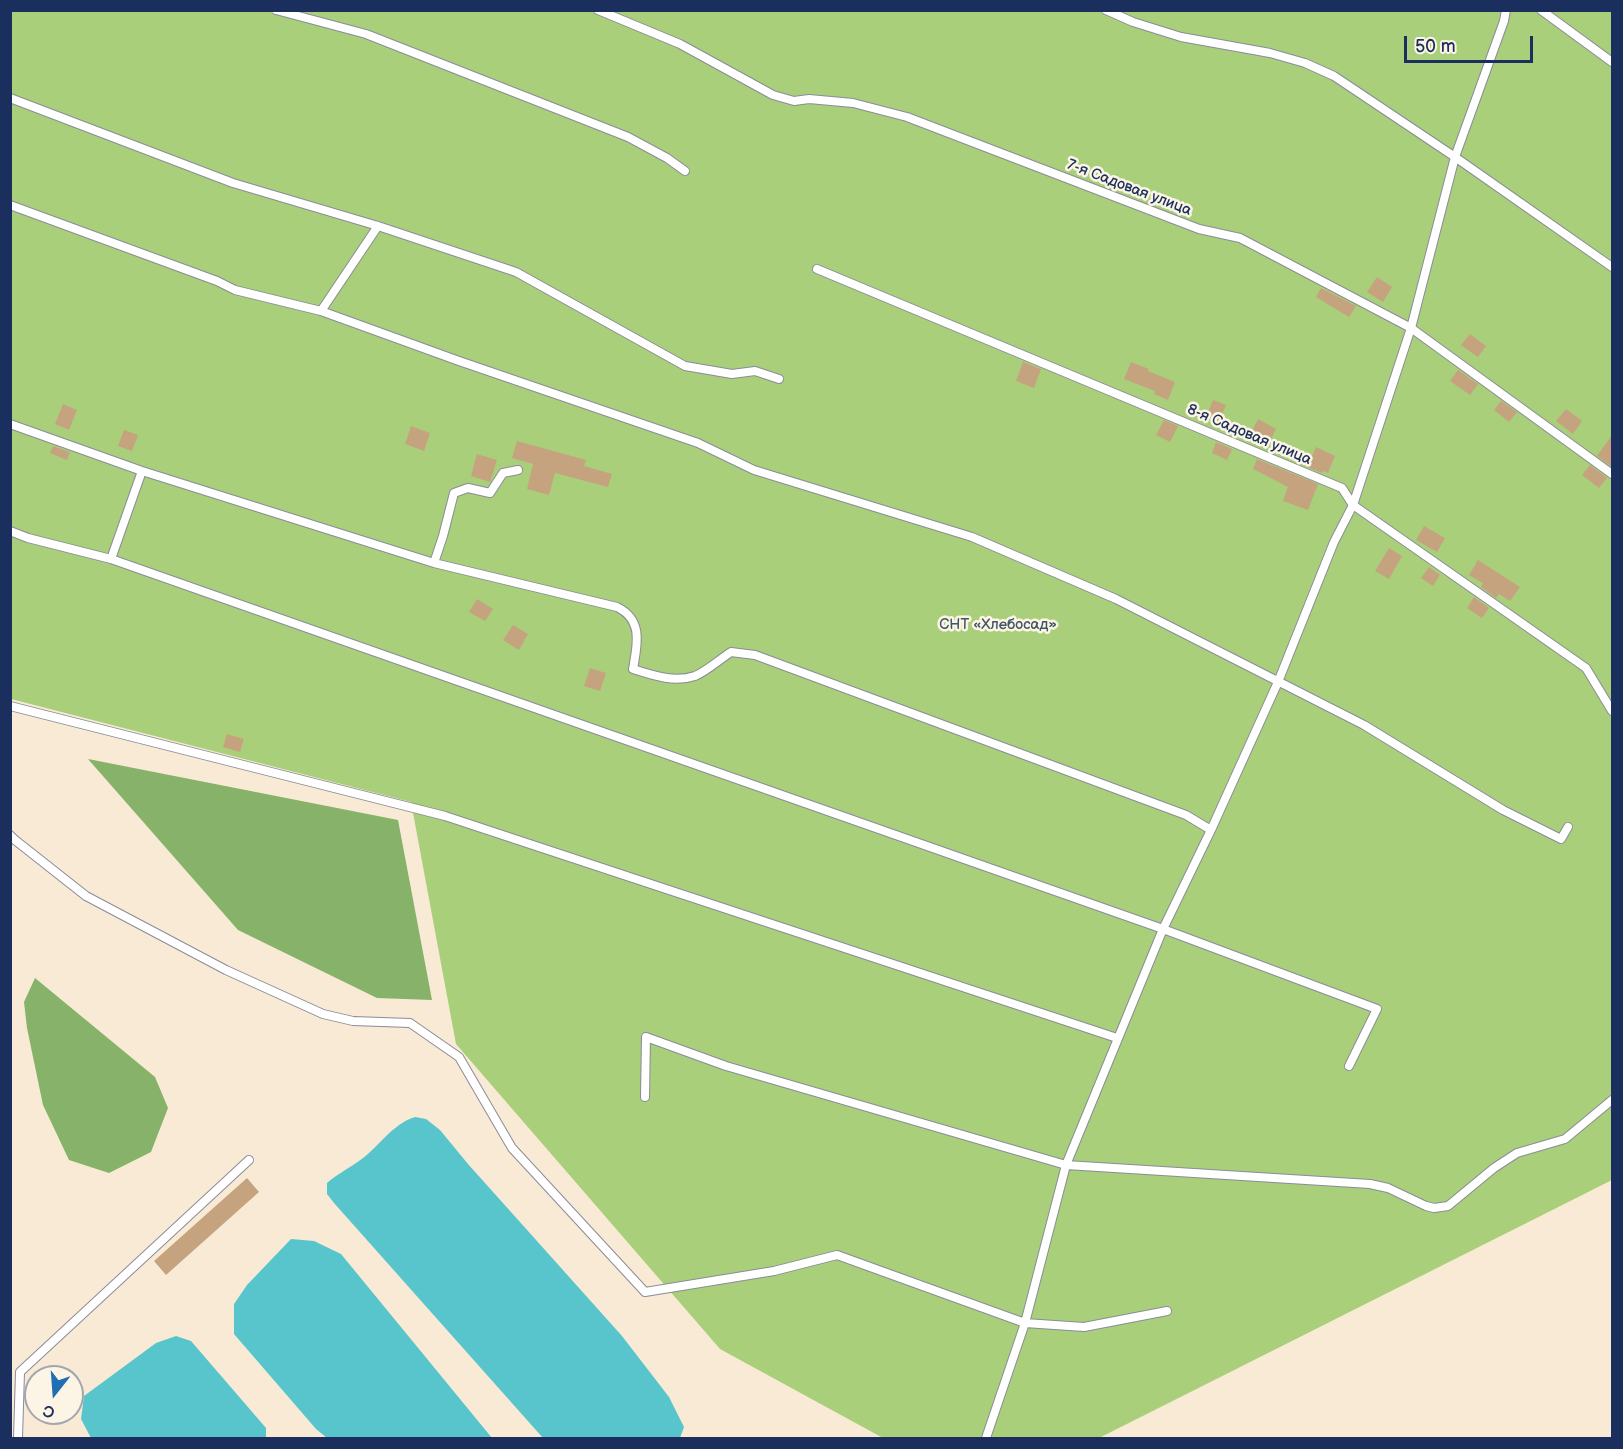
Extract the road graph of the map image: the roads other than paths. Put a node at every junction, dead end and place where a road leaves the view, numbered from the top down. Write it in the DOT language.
graph roads {
  1 [pos="276,10"];
  2 [pos="598,10"];
  3 [pos="1106,10"];
  4 [pos="1506,10"];
  5 [pos="1541,10"];
  6 [pos="1612,62"];
  7 [pos="10,99"];
  8 [pos="1455,157"];
  9 [pos="685,171"];
  10 [pos="10,205"];
  11 [pos="378,226"];
  12 [pos="1612,267"];
  13 [pos="818,269"];
  14 [pos="321,311"];
  15 [pos="1411,328"];
  16 [pos="779,379"];
  17 [pos="10,424"];
  18 [pos="518,470"];
  19 [pos="142,471"];
  20 [pos="1612,474"];
  21 [pos="1353,505"];
  22 [pos="10,531"];
  23 [pos="111,560"];
  24 [pos="434,562"];
  25 [pos="1278,682"];
  26 [pos="10,706"];
  27 [pos="1612,711"];
  28 [pos="1568,827"];
  29 [pos="1211,830"];
  30 [pos="10,835"];
  31 [pos="1163,929"];
  32 [pos="1117,1038"];
  33 [pos="1349,1065"];
  34 [pos="645,1097"];
  35 [pos="1612,1100"];
  36 [pos="249,1160"];
  37 [pos="1066,1165"];
  38 [pos="1167,1311"];
  39 [pos="1025,1323"];
  40 [pos="18,1438"];
  41 [pos="986,1438"];
  1 -- 9 [label="lane"];
  2 -- 15 [label="lane, 7-я Садовая улица"];
  3 -- 8 [label="lane"];
  4 -- 8 [label="lane"];
  5 -- 6 [label="lane"];
  7 -- 11 [label="lane"];
  8 -- 12 [label="lane"];
  8 -- 15 [label="lane"];
  10 -- 14 [label="lane"];
  11 -- 14 [label="lane"];
  11 -- 16 [label="lane"];
  13 -- 21 [label="lane, 8-я Садовая улица"];
  14 -- 25 [label="lane"];
  15 -- 20 [label="lane, 7-я Садовая улица"];
  15 -- 21 [label="lane"];
  17 -- 19 [label="lane"];
  18 -- 24 [label="lane"];
  19 -- 23 [label="lane"];
  19 -- 24 [label="lane"];
  21 -- 25 [label="lane"];
  21 -- 27 [label="lane, 8-я Садовая улица"];
  22 -- 23 [label="lane"];
  23 -- 31 [label="lane"];
  24 -- 29 [label="lane"];
  25 -- 28 [label="lane"];
  25 -- 29 [label="lane"];
  26 -- 32 [label="lane"];
  29 -- 31 [label="lane"];
  30 -- 39 [label="lane"];
  31 -- 32 [label="lane"];
  31 -- 33 [label="lane"];
  32 -- 37 [label="lane"];
  34 -- 37 [label="lane"];
  35 -- 37 [label="lane"];
  36 -- 40 [label="lane"];
  37 -- 39 [label="lane"];
  38 -- 39 [label="lane"];
  39 -- 41 [label="lane"];
}
